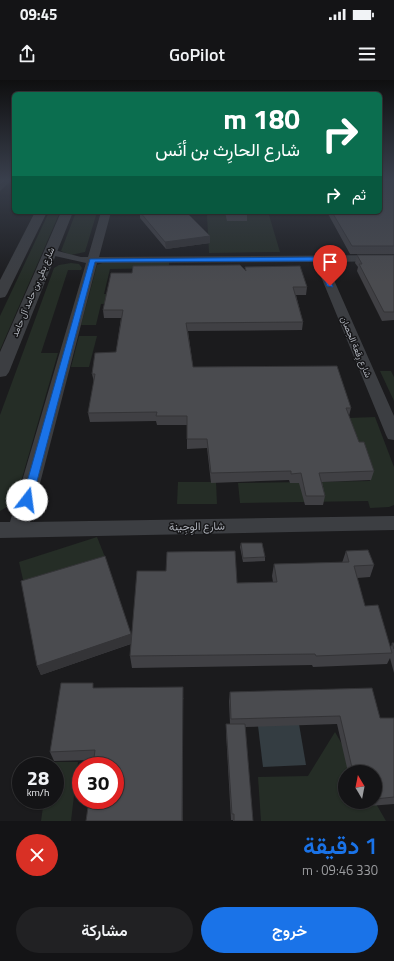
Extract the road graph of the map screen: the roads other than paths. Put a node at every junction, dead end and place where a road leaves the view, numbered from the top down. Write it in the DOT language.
graph roads {
  1 [pos="40,214"];
  2 [pos="66,214"];
  3 [pos="105,214"];
  4 [pos="50,252"];
  5 [pos="394,258"];
  6 [pos="319,259"];
  7 [pos="87,260"];
  8 [pos="43,268"];
  9 [pos="0,294"];
  10 [pos="0,372"];
  11 [pos="394,435"];
  12 [pos="394,523"];
  13 [pos="9,530"];
  1 -- 9 [label="street"];
  2 -- 4 [label="street, شارع بطي بن حامد آل حامد"];
  3 -- 7 [label="street"];
  4 -- 7 [label="street"];
  4 -- 8 [label="street, شارع بطي بن حامد آل حامد"];
  5 -- 6 [label="street"];
  6 -- 7 [label="street"];
  6 -- 11 [label="street, شارع رِقعة الحِصان"];
  7 -- 8 [label="street"];
  7 -- 13 [label="street"];
  8 -- 10 [label="street, شارع بطي بن حامد آل حامد"];
  12 -- 13 [label="street, شارع الوِجِينة"];
}
